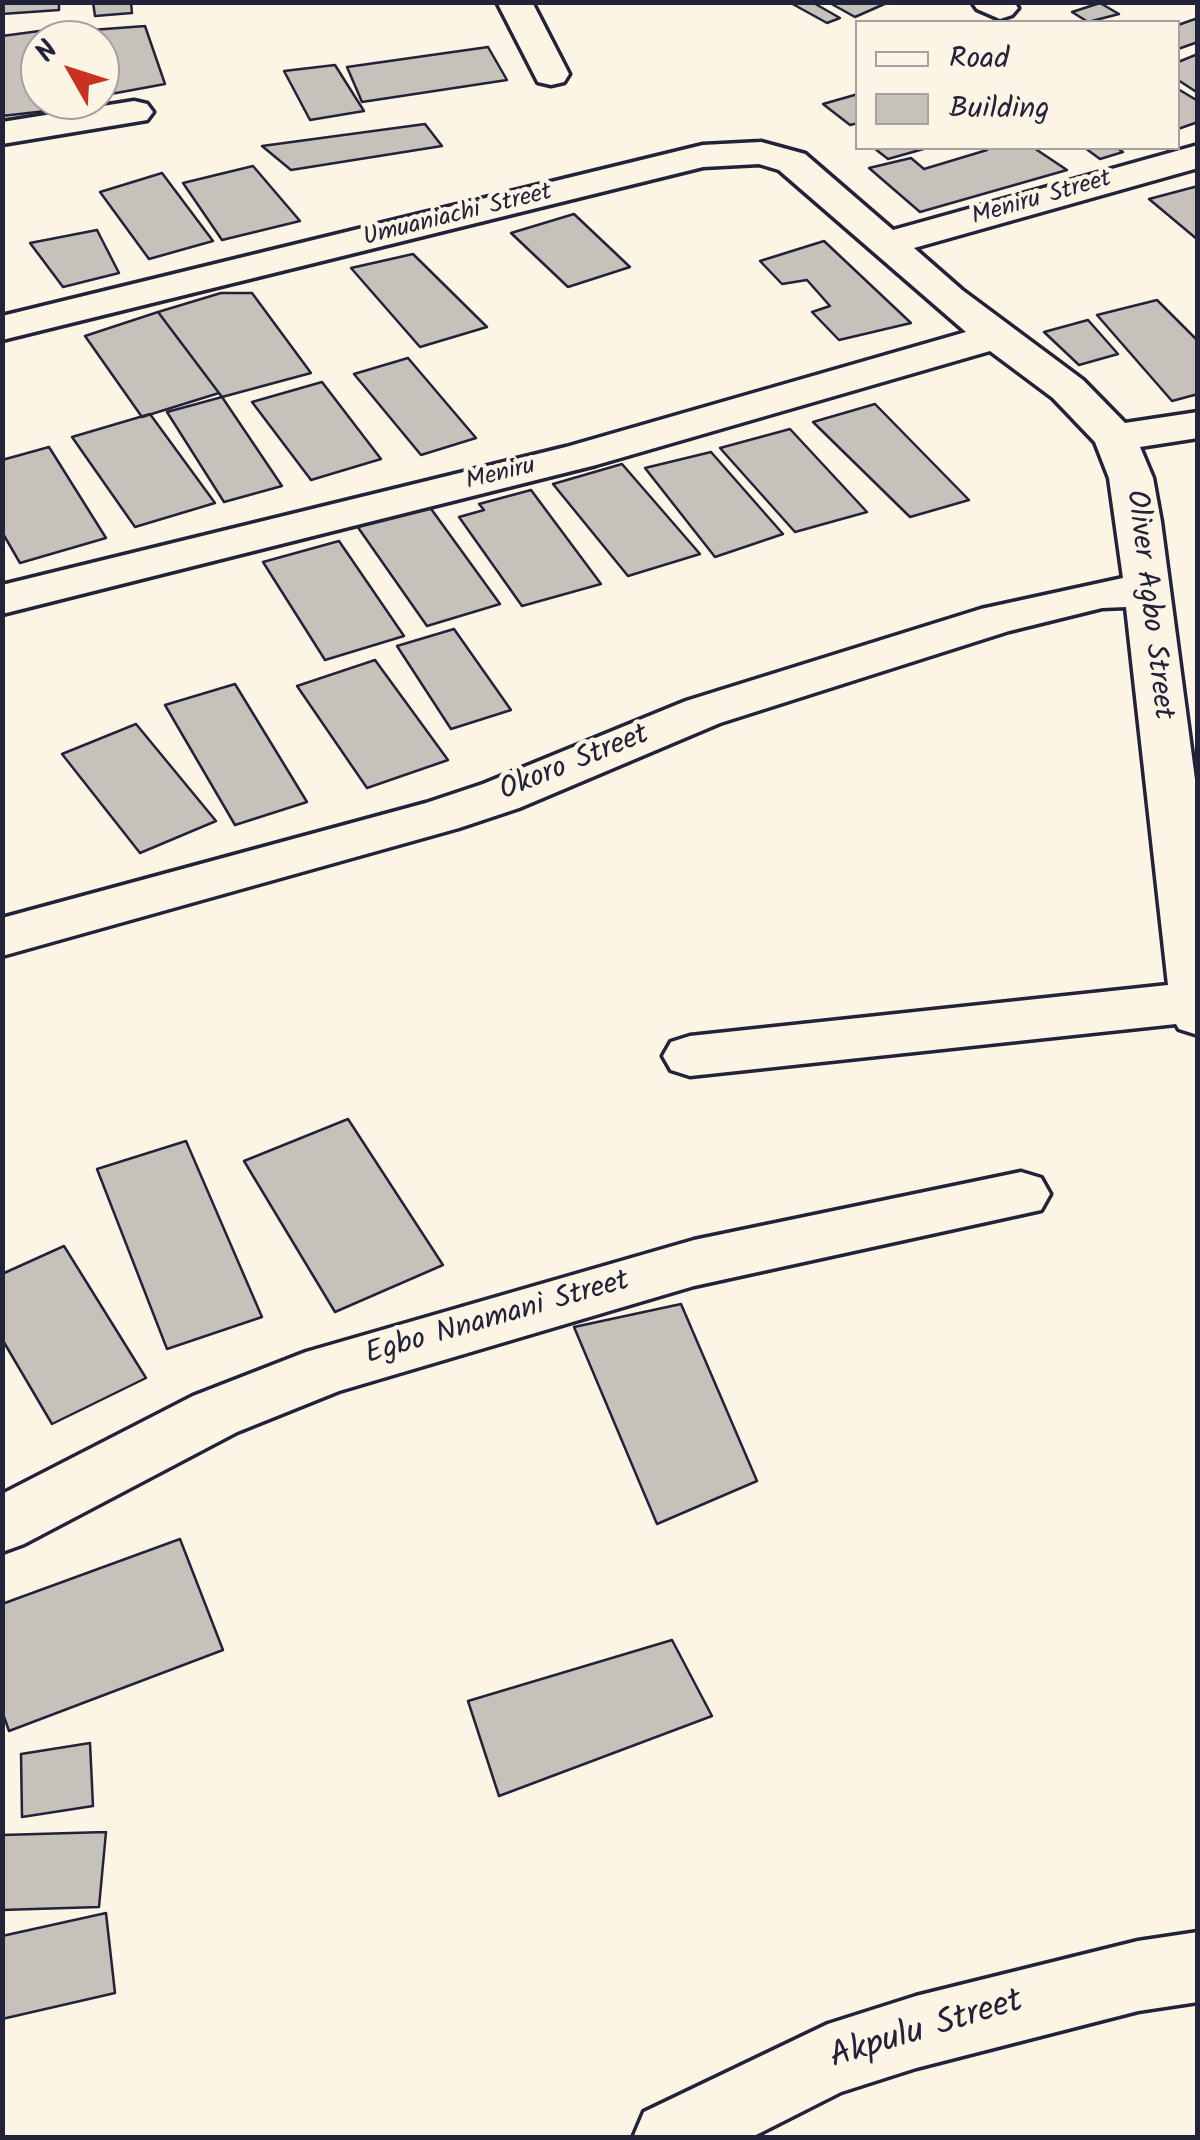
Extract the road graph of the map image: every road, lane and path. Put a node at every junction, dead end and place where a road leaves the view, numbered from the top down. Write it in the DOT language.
graph roads {
  1 [pos="514,2"];
  2 [pos="551,74"];
  3 [pos="134,112"];
  4 [pos="2,133"];
  5 [pos="1198,156"];
  6 [pos="886,244"];
  7 [pos="2,328"];
  8 [pos="996,336"];
  9 [pos="1198,425"];
  10 [pos="1116,438"];
  11 [pos="1146,592"];
  12 [pos="2,600"];
  13 [pos="2,937"];
  14 [pos="1196,1002"];
  15 [pos="1198,1015"];
  16 [pos="690,1056"];
  17 [pos="1021,1194"];
  18 [pos="2,1525"];
  19 [pos="1198,1967"];
  20 [pos="670,2138"];
  1 -- 2 [label="street"];
  3 -- 4 [label="street"];
  5 -- 6 [label="street, Meniru Street"];
  6 -- 7 [label="street, Umuaniachi Street"];
  6 -- 8 [label="street, Oliver Agbo Street"];
  8 -- 10 [label="street, Oliver Agbo Street"];
  8 -- 12 [label="street, Meniru"];
  9 -- 10 [label="street"];
  10 -- 11 [label="street, Oliver Agbo Street"];
  11 -- 13 [label="street, Okoro Street"];
  11 -- 14 [label="street, Oliver Agbo Street"];
  14 -- 15 [label="street, Oliver Agbo Street"];
  14 -- 16 [label="street"];
  17 -- 18 [label="street, Egbo Nnamani Street"];
  19 -- 20 [label="street, Akpulu Street"];
}
